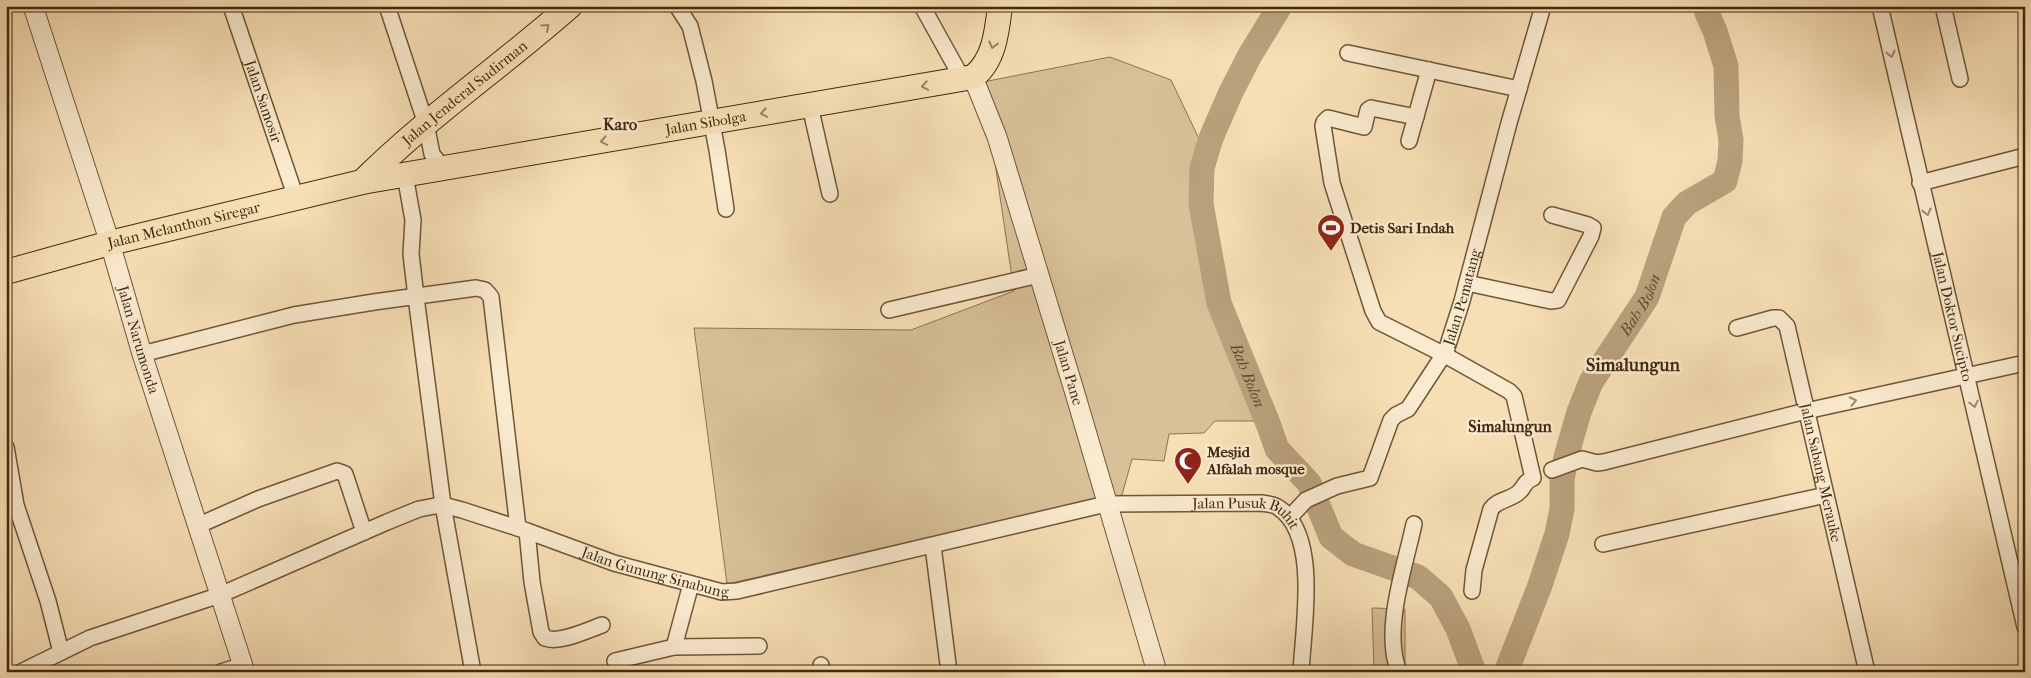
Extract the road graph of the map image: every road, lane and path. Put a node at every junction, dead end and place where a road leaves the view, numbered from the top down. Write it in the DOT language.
graph roads {
  1 [pos="33,6"];
  2 [pos="231,6"];
  3 [pos="387,6"];
  4 [pos="570,6"];
  5 [pos="677,6"];
  6 [pos="922,6"];
  7 [pos="1000,6"];
  8 [pos="1880,6"];
  9 [pos="1943,6"];
  10 [pos="1539,7"];
  11 [pos="1348,53"];
  12 [pos="1429,70"];
  13 [pos="968,78"];
  14 [pos="1960,79"];
  15 [pos="1519,88"];
  16 [pos="810,106"];
  17 [pos="1416,117"];
  18 [pos="712,122"];
  19 [pos="426,124"];
  20 [pos="1409,141"];
  21 [pos="2025,156"];
  22 [pos="448,167"];
  23 [pos="406,175"];
  24 [pos="362,182"];
  25 [pos="1920,183"];
  26 [pos="830,194"];
  27 [pos="296,198"];
  28 [pos="726,209"];
  29 [pos="1552,215"];
  30 [pos="110,244"];
  31 [pos="6,272"];
  32 [pos="1039,275"];
  33 [pos="1467,282"];
  34 [pos="416,297"];
  35 [pos="889,310"];
  36 [pos="1737,328"];
  37 [pos="142,354"];
  38 [pos="1443,354"];
  39 [pos="2025,363"];
  40 [pos="1968,376"];
  41 [pos="1806,411"];
  42 [pos="6,448"];
  43 [pos="1552,470"];
  44 [pos="1826,495"];
  45 [pos="1106,504"];
  46 [pos="443,505"];
  47 [pos="1290,517"];
  48 [pos="1414,524"];
  49 [pos="197,526"];
  50 [pos="522,529"];
  51 [pos="364,532"];
  52 [pos="1603,544"];
  53 [pos="933,546"];
  54 [pos="691,584"];
  55 [pos="1472,591"];
  56 [pos="220,595"];
  57 [pos="602,625"];
  58 [pos="2025,627"];
  59 [pos="759,646"];
  60 [pos="674,647"];
  61 [pos="61,652"];
  62 [pos="615,660"];
  63 [pos="244,669"];
  64 [pos="21,672"];
  65 [pos="221,672"];
  66 [pos="473,672"];
  67 [pos="949,672"];
  68 [pos="1157,672"];
  69 [pos="1301,672"];
  70 [pos="1399,672"];
  71 [pos="1867,672"];
  1 -- 30 [label="street, Jalan Narumonda"];
  2 -- 27 [label="street, Jalan Samosir"];
  3 -- 19 [label="street"];
  19 -- 4 [label="main road, Jalan Jenderal Sudirman, one-way"];
  5 -- 18 [label="street"];
  6 -- 13 [label="street"];
  7 -- 13 [label="main road, one-way"];
  8 -- 25 [label="street, Jalan Doktor Sucipto, one-way"];
  9 -- 14 [label="street"];
  10 -- 15 [label="street, Jalan Pematang"];
  11 -- 12 [label="street"];
  12 -- 15 [label="street"];
  12 -- 17 [label="street"];
  13 -- 16 [label="main road, Jalan Sibolga, one-way"];
  13 -- 32 [label="street, Jalan Pane"];
  15 -- 33 [label="street, Jalan Pematang"];
  16 -- 18 [label="main road, Jalan Sibolga, one-way"];
  16 -- 26 [label="street"];
  17 -- 20 [label="street"];
  17 -- 38 [label="street, Jalan Pematang"];
  18 -- 22 [label="main road, Jalan Sibolga, one-way"];
  18 -- 28 [label="street"];
  19 -- 22 [label="street"];
  19 -- 24 [label="main road, Jalan Jenderal Sudirman"];
  21 -- 25 [label="street"];
  22 -- 23 [label="main road, Jalan Sibolga"];
  23 -- 24 [label="main road, Jalan Sibolga"];
  23 -- 34 [label="street"];
  24 -- 27 [label="main road, Jalan Melanthon Siregar"];
  25 -- 40 [label="street, Jalan Doktor Sucipto, one-way"];
  27 -- 30 [label="main road, Jalan Melanthon Siregar"];
  29 -- 33 [label="street"];
  30 -- 31 [label="main road, Jalan Melanthon Siregar"];
  30 -- 37 [label="street, Jalan Narumonda"];
  32 -- 35 [label="street"];
  32 -- 45 [label="street, Jalan Pane"];
  33 -- 38 [label="street, Jalan Pematang"];
  34 -- 37 [label="street"];
  34 -- 46 [label="street"];
  34 -- 50 [label="street"];
  36 -- 41 [label="street, Jalan Sabang Merauke"];
  37 -- 49 [label="street, Jalan Narumonda"];
  38 -- 47 [label="street"];
  38 -- 55 [label="street"];
  39 -- 40 [label="street"];
  41 -- 40 [label="street, one-way"];
  40 -- 58 [label="street, Jalan Doktor Sucipto, one-way"];
  41 -- 43 [label="street"];
  41 -- 44 [label="street, Jalan Sabang Merauke"];
  42 -- 61 [label="street"];
  44 -- 52 [label="street"];
  44 -- 71 [label="street, Jalan Sabang Merauke"];
  45 -- 47 [label="street, Jalan Pusuk Buhit"];
  45 -- 53 [label="street, Jalan Gunung Sinabung"];
  45 -- 68 [label="street, Jalan Pane"];
  46 -- 50 [label="street, Jalan Gunung Sinabung"];
  46 -- 51 [label="street, Jalan Gunung Sinabung"];
  46 -- 66 [label="street"];
  47 -- 69 [label="street, Jalan Pusuk Buhit"];
  48 -- 70 [label="street"];
  49 -- 51 [label="street"];
  49 -- 56 [label="street, Jalan Narumonda"];
  50 -- 54 [label="street, Jalan Gunung Sinabung"];
  50 -- 57 [label="street"];
  51 -- 56 [label="street, Jalan Gunung Sinabung"];
  53 -- 54 [label="street, Jalan Gunung Sinabung"];
  53 -- 67 [label="street"];
  54 -- 60 [label="street"];
  56 -- 61 [label="street, Jalan Gunung Sinabung"];
  56 -- 63 [label="street, Jalan Narumonda"];
  59 -- 60 [label="street"];
  60 -- 62 [label="street"];
  61 -- 64 [label="street, Jalan Gunung Sinabung"];
  63 -- 65 [label="street"];
}
